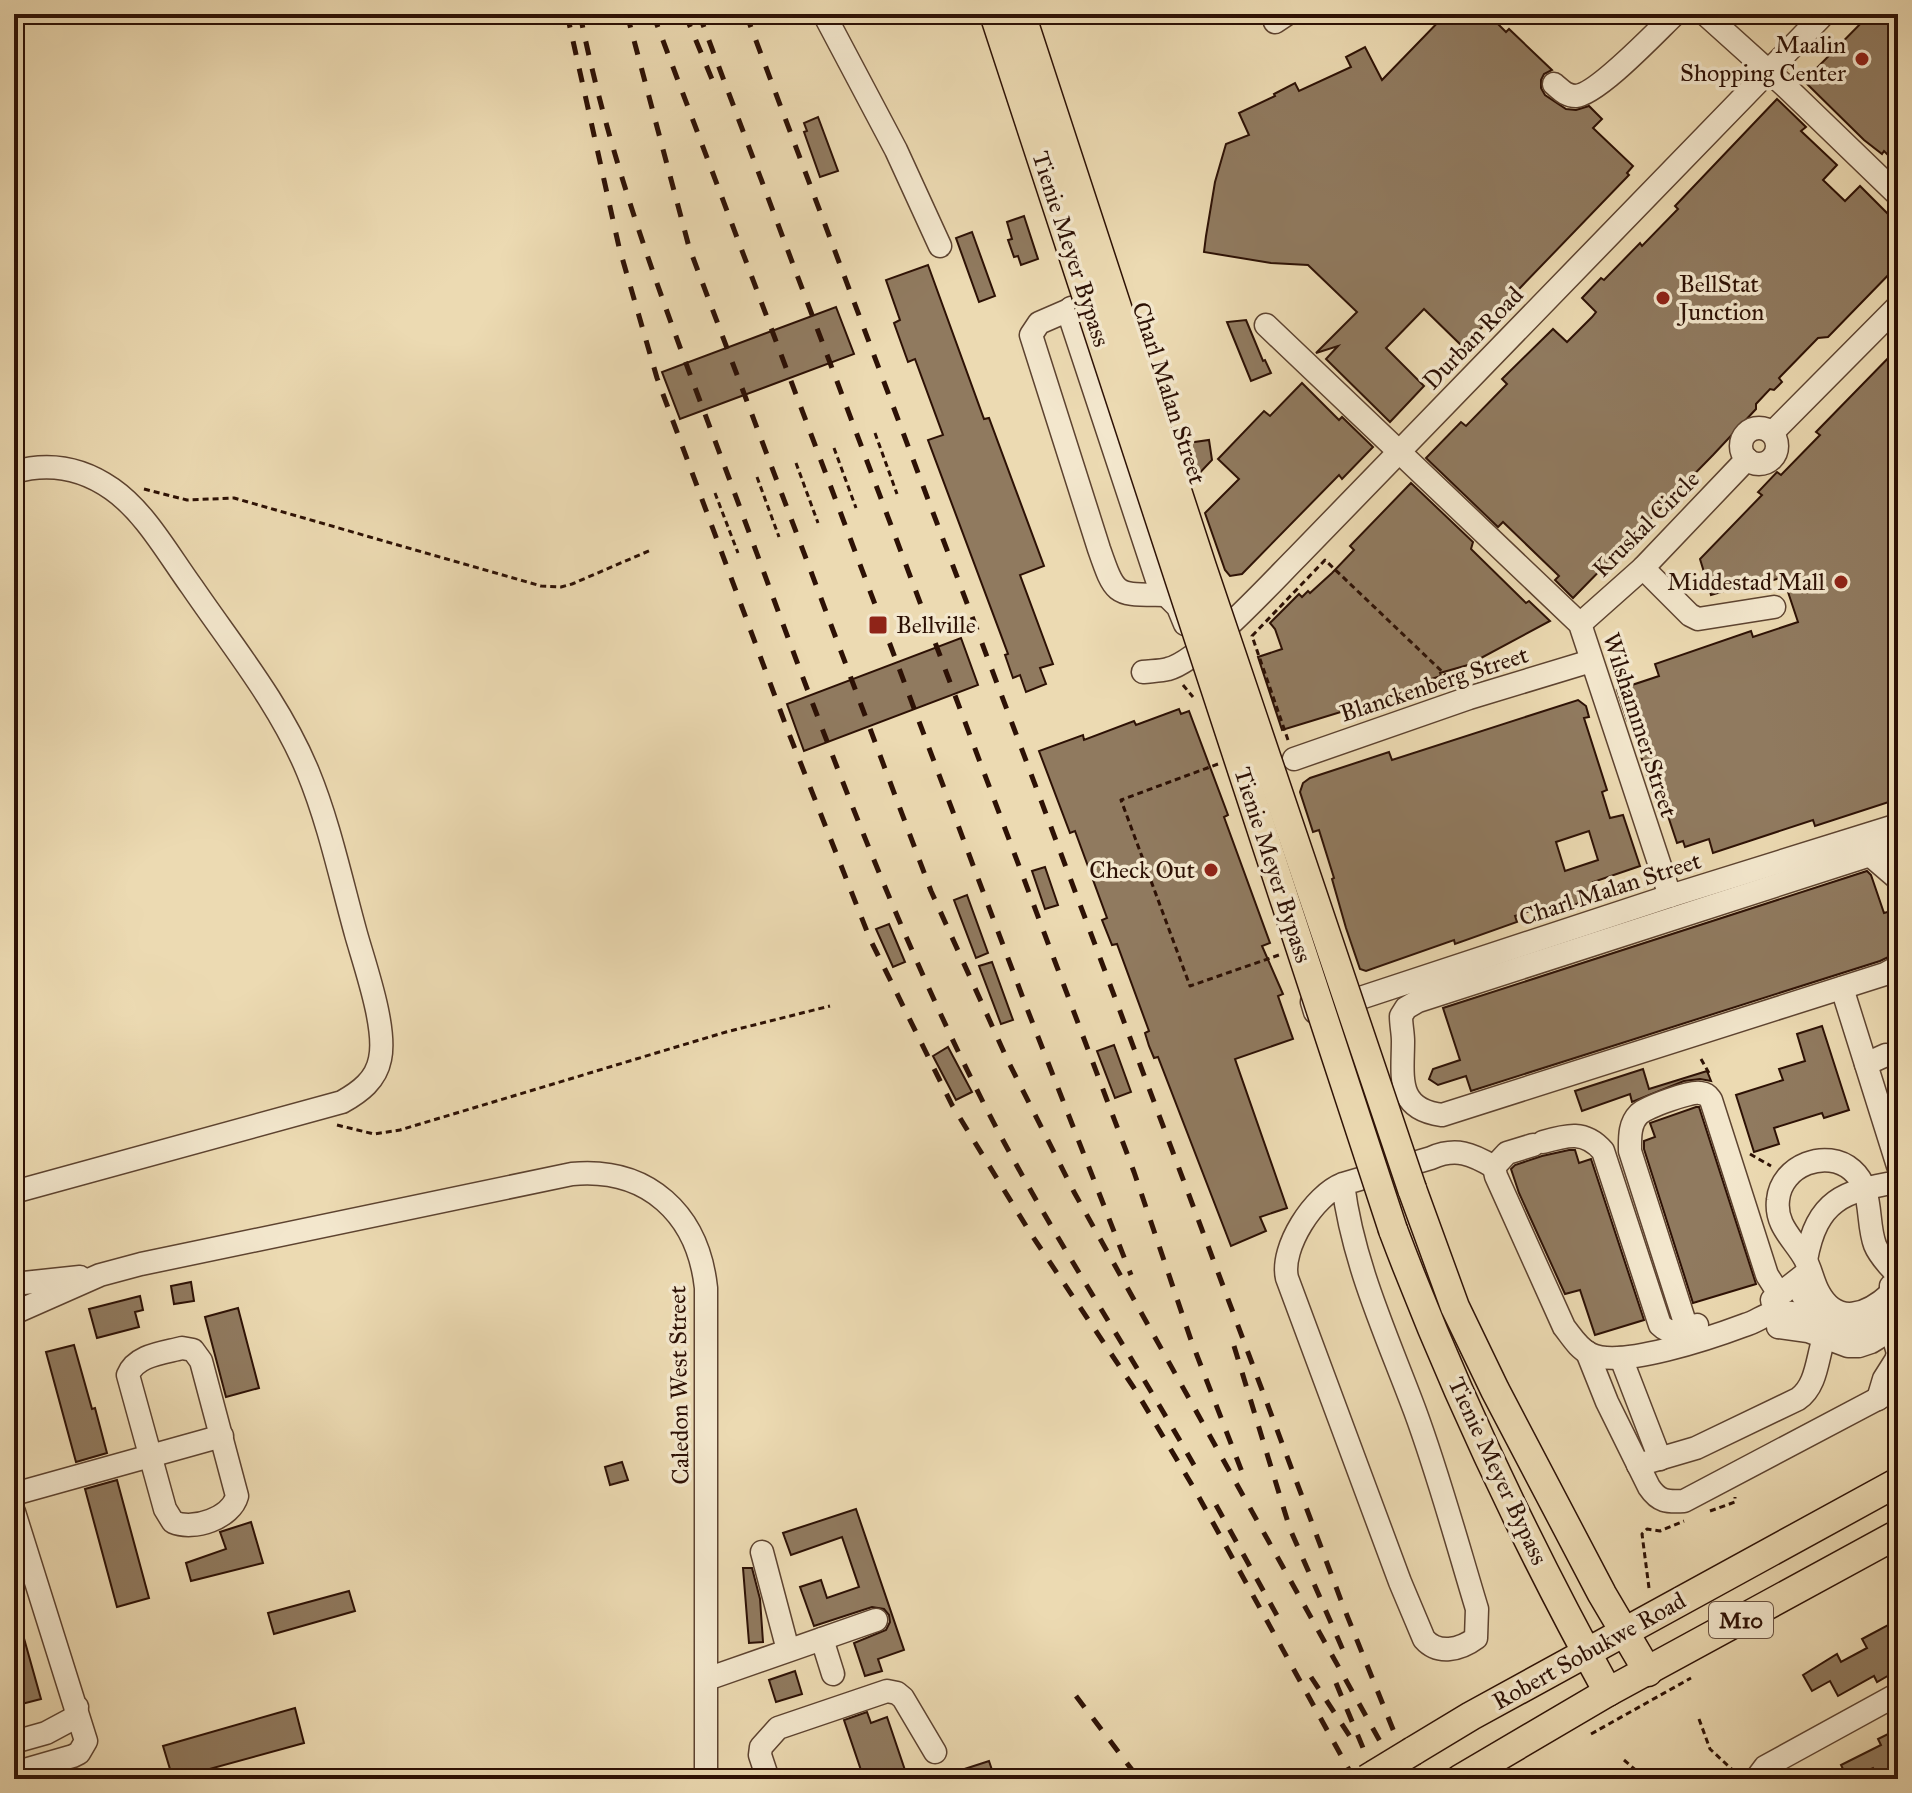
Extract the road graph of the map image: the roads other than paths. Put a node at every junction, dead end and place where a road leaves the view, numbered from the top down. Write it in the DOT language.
graph roads {
  1 [pos="824,14"];
  2 [pos="994,14"];
  3 [pos="1021,14"];
  4 [pos="1675,14"];
  5 [pos="1705,14"];
  6 [pos="1824,14"];
  7 [pos="1769,72"];
  8 [pos="1554,84"];
  9 [pos="1898,195"];
  10 [pos="940,246"];
  11 [pos="1898,306"];
  12 [pos="1069,310"];
  13 [pos="1266,325"];
  14 [pos="1400,451"];
  15 [pos="14,472"];
  16 [pos="1643,568"];
  17 [pos="1166,595"];
  18 [pos="1774,607"];
  19 [pos="1580,624"];
  20 [pos="1220,632"];
  21 [pos="1198,652"];
  22 [pos="1591,661"];
  23 [pos="1143,672"];
  24 [pos="1294,759"];
  25 [pos="1898,825"];
  26 [pos="1898,844"];
  27 [pos="1870,855"];
  28 [pos="1898,879"];
  29 [pos="1670,896"];
  30 [pos="1898,967"];
  31 [pos="1842,988"];
  32 [pos="1339,1005"];
  33 [pos="1898,1058"];
  34 [pos="1866,1064"];
  35 [pos="1898,1166"];
  36 [pos="1494,1167"];
  37 [pos="1898,1182"];
  38 [pos="1343,1184"];
  39 [pos="1865,1188"];
  40 [pos="14,1192"];
  41 [pos="1895,1262"];
  42 [pos="100,1275"];
  43 [pos="1799,1276"];
  44 [pos="14,1284"];
  45 [pos="14,1313"];
  46 [pos="1888,1313"];
  47 [pos="1820,1327"];
  48 [pos="1687,1329"];
  49 [pos="1587,1352"];
  50 [pos="1621,1358"];
  51 [pos="1898,1388"];
  52 [pos="1878,1399"];
  53 [pos="222,1436"];
  54 [pos="149,1456"];
  55 [pos="1649,1462"];
  56 [pos="1898,1482"];
  57 [pos="14,1510"];
  58 [pos="1898,1534"];
  59 [pos="762,1552"];
  60 [pos="876,1620"];
  61 [pos="1625,1632"];
  62 [pos="822,1639"];
  63 [pos="788,1650"];
  64 [pos="1586,1652"];
  65 [pos="1648,1672"];
  66 [pos="833,1674"];
  67 [pos="707,1679"];
  68 [pos="1608,1692"];
  69 [pos="1890,1698"];
  70 [pos="71,1714"];
  71 [pos="14,1727"];
  72 [pos="14,1742"];
  73 [pos="935,1752"];
  74 [pos="14,1773"];
  75 [pos="1751,1777"];
  76 [pos="706,1779"];
  77 [pos="768,1779"];
  78 [pos="1367,1779"];
  79 [pos="1460,1779"];
  1 -- 10 [label="street"];
  2 -- 64 [label="main road, Tienie Meyer Bypass, bridge"];
  3 -- 61 [label="main road, Tienie Meyer Bypass, bridge"];
  4 -- 8 [label="street"];
  5 -- 7 [label="street"];
  6 -- 7 [label="street, Durban Road"];
  7 -- 9 [label="street"];
  7 -- 14 [label="street, Durban Road"];
  11 -- 16 [label="street, Kruskal Circle"];
  12 -- 17 [label="street, Charl Malan Street"];
  12 -- 17 [label="street"];
  12 -- 20 [label="street, Charl Malan Street"];
  13 -- 14 [label="street, Wilshammer Street"];
  14 -- 19 [label="street, Wilshammer Street"];
  14 -- 20 [label="street, Durban Road"];
  15 -- 40 [label="street"];
  16 -- 18 [label="street"];
  16 -- 19 [label="street, Kruskal Circle"];
  17 -- 21 [label="street, Charl Malan Street"];
  19 -- 22 [label="street, Wilshammer Street"];
  20 -- 21 [label="street, Durban Road"];
  20 -- 32 [label="street, Charl Malan Street"];
  21 -- 23 [label="street, Durban Road"];
  21 -- 32 [label="street, Charl Malan Street"];
  22 -- 24 [label="street, Blanckenberg Street"];
  22 -- 29 [label="street, Wilshammer Street"];
  25 -- 29 [label="street, Charl Malan Street"];
  26 -- 27 [label="street"];
  27 -- 28 [label="street"];
  27 -- 31 [label="street"];
  29 -- 32 [label="street, Charl Malan Street"];
  30 -- 31 [label="street"];
  31 -- 34 [label="street"];
  33 -- 34 [label="street"];
  34 -- 35 [label="street"];
  36 -- 38 [label="street"];
  36 -- 48 [label="street"];
  36 -- 49 [label="street"];
  37 -- 39 [label="street"];
  38 -- 38 [label="street"];
  39 -- 41 [label="street"];
  39 -- 43 [label="street"];
  39 -- 43 [label="street"];
  41 -- 46 [label="street"];
  42 -- 44 [label="street"];
  42 -- 45 [label="street"];
  42 -- 67 [label="street, Caledon West Street"];
  43 -- 46 [label="street"];
  43 -- 47 [label="street"];
  43 -- 48 [label="street"];
  43 -- 48 [label="street"];
  46 -- 47 [label="street"];
  46 -- 52 [label="street"];
  47 -- 50 [label="street"];
  47 -- 55 [label="street"];
  49 -- 50 [label="street"];
  49 -- 55 [label="street"];
  50 -- 55 [label="street"];
  51 -- 52 [label="street"];
  52 -- 55 [label="street"];
  53 -- 54 [label="street"];
  53 -- 54 [label="street"];
  53 -- 54 [label="street"];
  54 -- 57 [label="street"];
  56 -- 61 [label="main road, Robert Sobukwe Road / M10"];
  57 -- 70 [label="street"];
  58 -- 65 [label="main road, Robert Sobukwe Road / M10"];
  59 -- 63 [label="street"];
  60 -- 62 [label="street"];
  61 -- 64 [label="main road, Robert Sobukwe Road / M10"];
  61 -- 65 [label="main road, Tienie Meyer Bypass"];
  62 -- 63 [label="street"];
  62 -- 66 [label="street"];
  63 -- 67 [label="street"];
  64 -- 68 [label="main road, Tienie Meyer Bypass"];
  64 -- 78 [label="main road, Robert Sobukwe Road / M10, bridge"];
  65 -- 68 [label="main road, Robert Sobukwe Road / M10"];
  67 -- 76 [label="street, Caledon West Street"];
  68 -- 79 [label="main road, Robert Sobukwe Road / M10"];
  69 -- 75 [label="street"];
  70 -- 71 [label="street"];
  70 -- 72 [label="street"];
  70 -- 74 [label="street"];
  73 -- 77 [label="street"];
}
